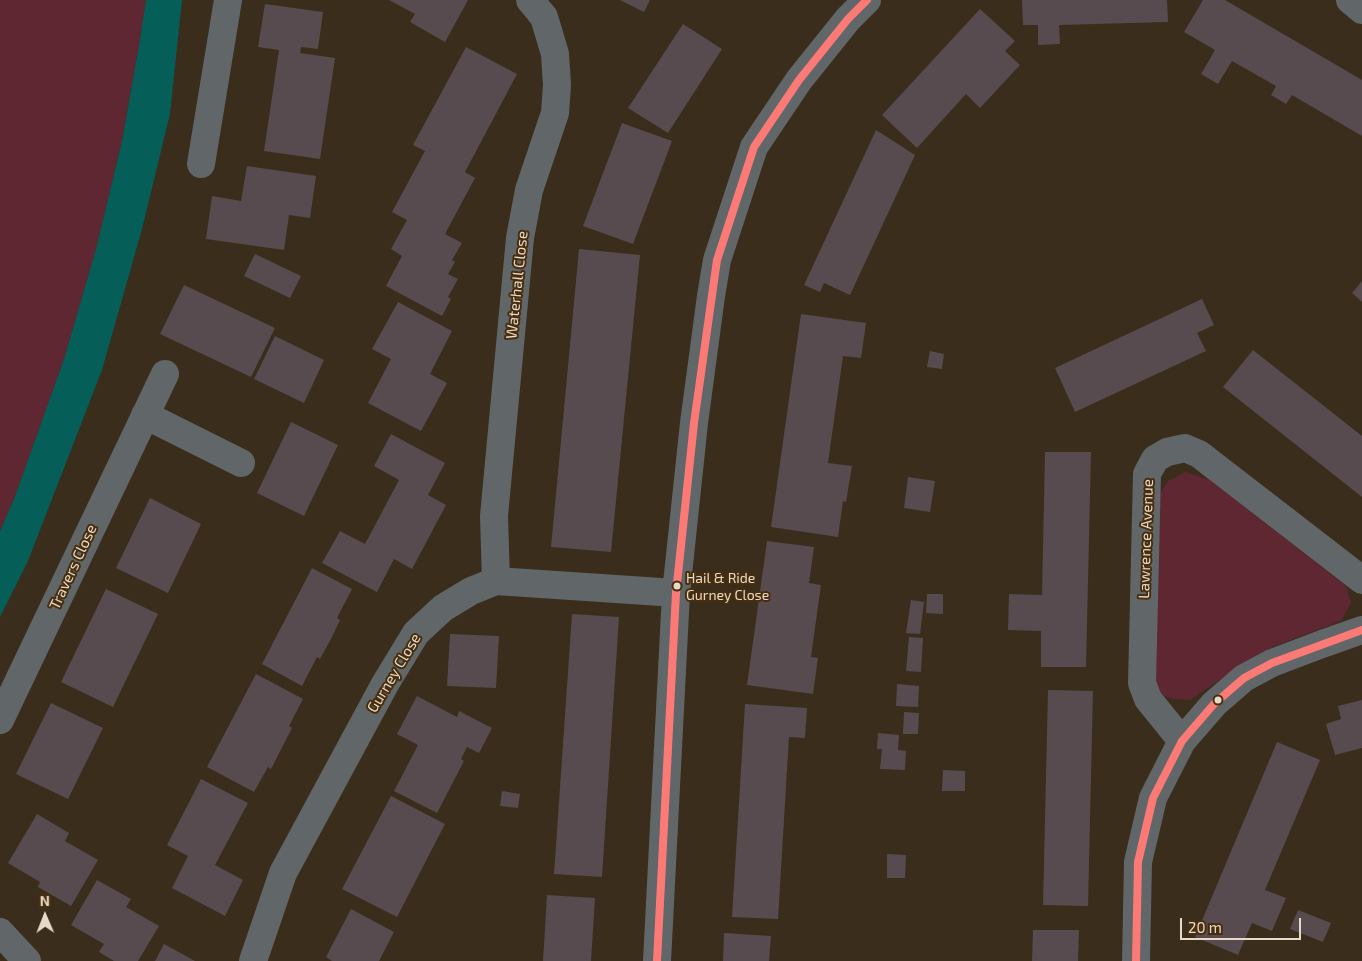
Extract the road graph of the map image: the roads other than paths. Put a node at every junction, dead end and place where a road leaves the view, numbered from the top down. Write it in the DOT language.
graph roads {
  1 [pos="228,0"];
  2 [pos="530,0"];
  3 [pos="867,0"];
  4 [pos="1350,0"];
  5 [pos="1362,10"];
  6 [pos="201,164"];
  7 [pos="165,374"];
  8 [pos="145,415"];
  9 [pos="240,463"];
  10 [pos="1362,580"];
  11 [pos="496,581"];
  12 [pos="676,593"];
  13 [pos="1362,630"];
  14 [pos="0,720"];
  15 [pos="1182,741"];
  16 [pos="0,932"];
  17 [pos="27,961"];
  18 [pos="254,961"];
  19 [pos="656,961"];
  20 [pos="1136,961"];
  1 -- 6 [label="street"];
  2 -- 11 [label="street, Waterhall Close"];
  3 -- 12 [label="street"];
  4 -- 5 [label="street"];
  7 -- 8 [label="street, Travers Close"];
  8 -- 9 [label="street"];
  8 -- 14 [label="street, Travers Close"];
  10 -- 15 [label="street, Lawrence Avenue"];
  11 -- 12 [label="street, Gurney Close"];
  11 -- 18 [label="street, Gurney Close"];
  12 -- 19 [label="street"];
  13 -- 15 [label="street"];
  15 -- 20 [label="street"];
  16 -- 17 [label="street"];
}
